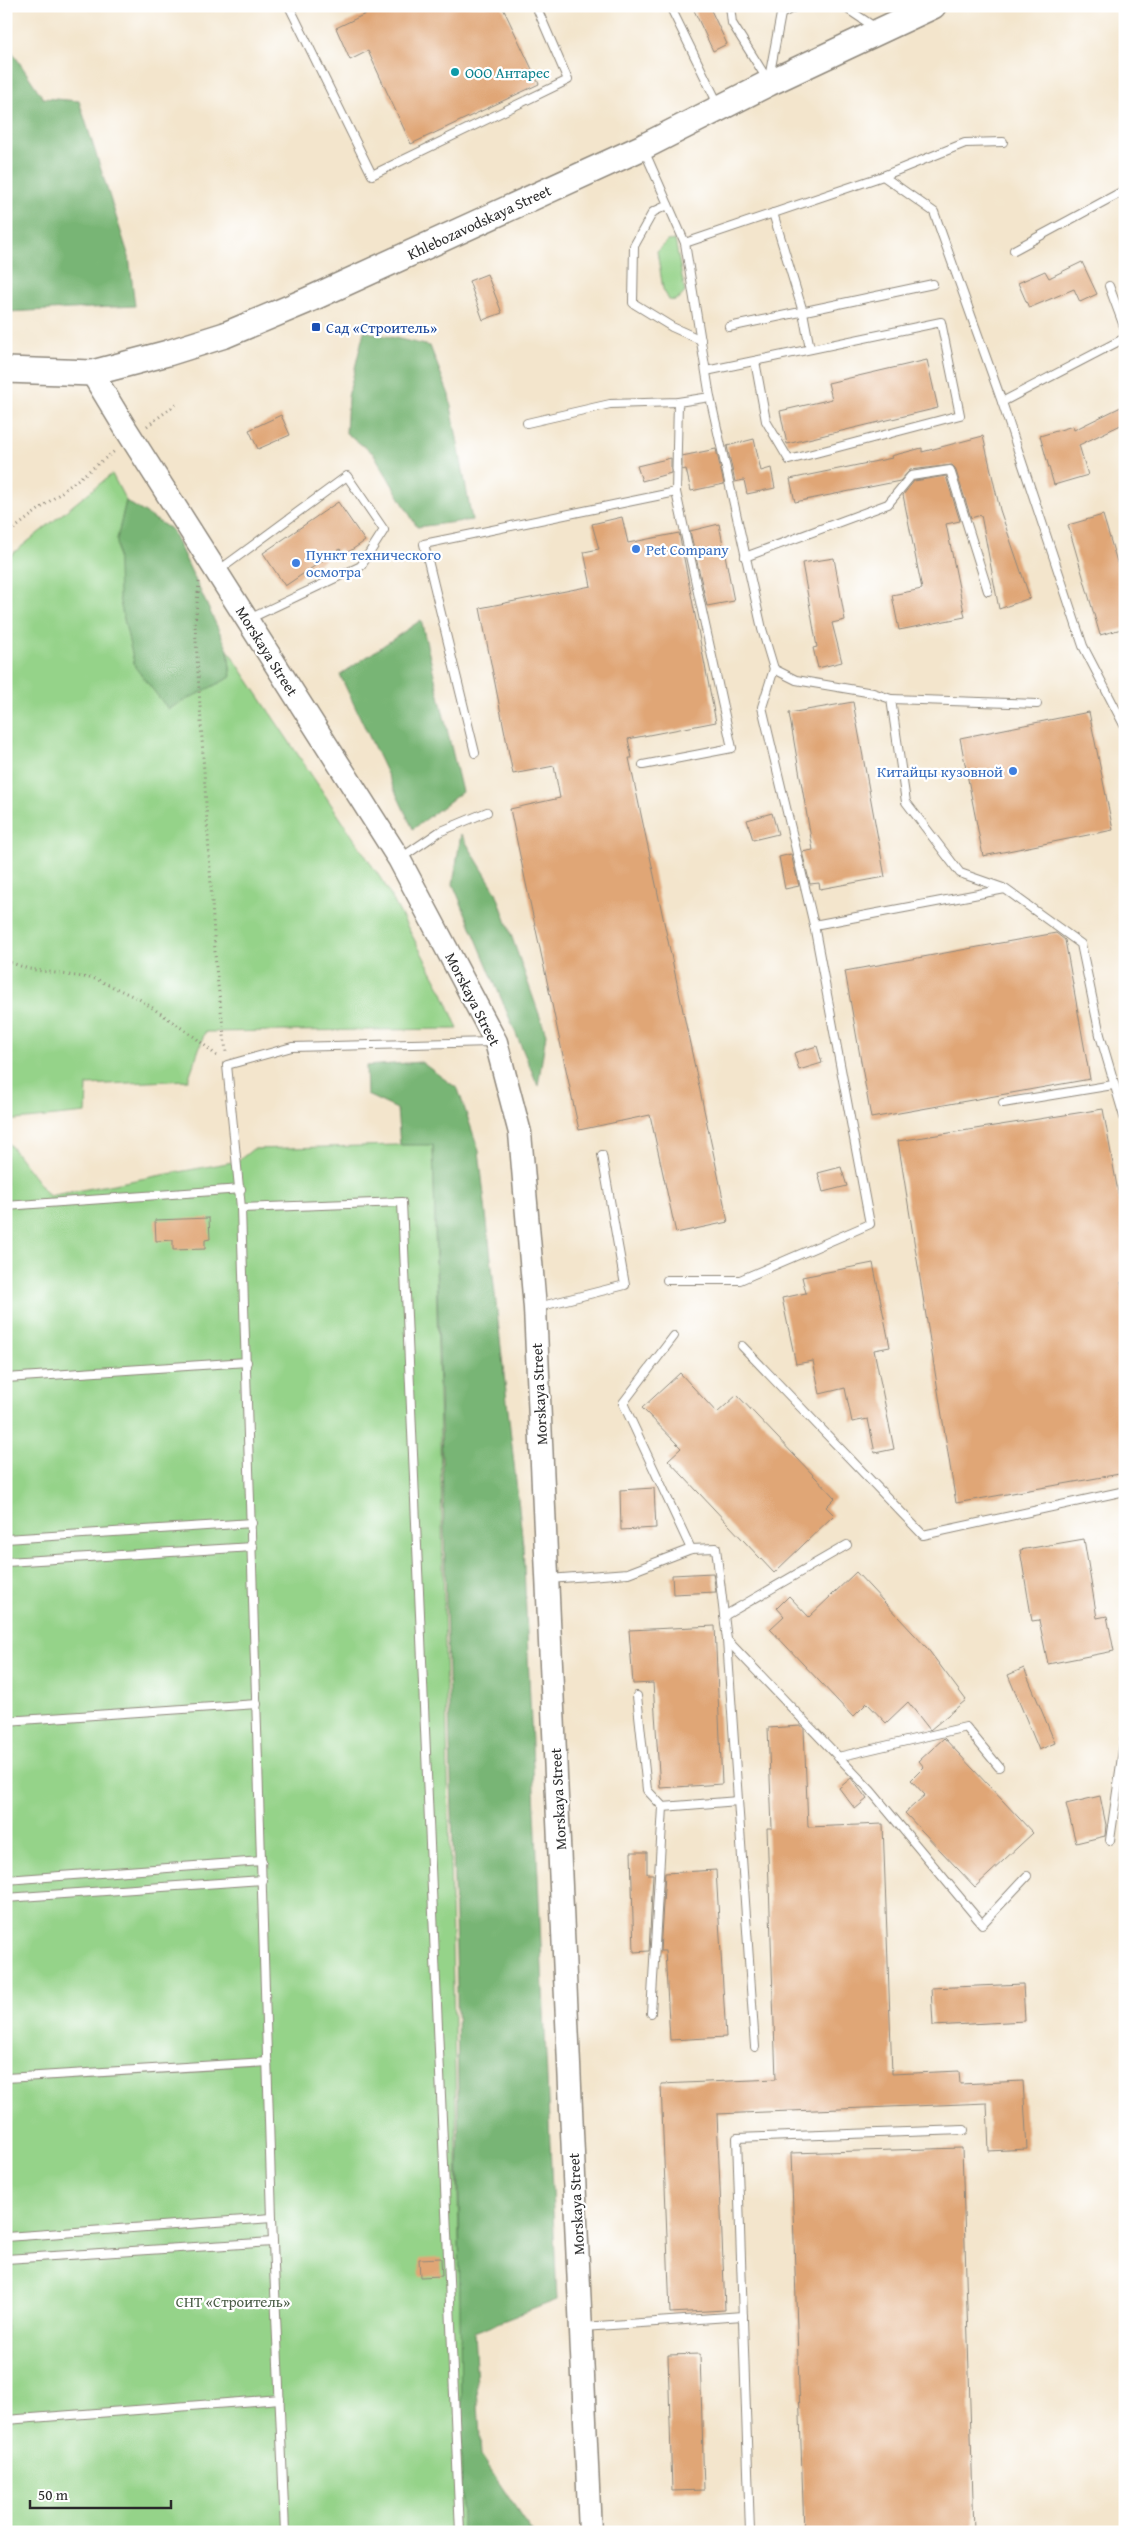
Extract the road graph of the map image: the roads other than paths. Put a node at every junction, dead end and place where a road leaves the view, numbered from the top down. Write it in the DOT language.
graph roads {
  1 [pos="289,6"];
  2 [pos="536,6"];
  3 [pos="670,6"];
  4 [pos="730,6"];
  5 [pos="796,6"];
  6 [pos="843,6"];
  7 [pos="933,6"];
  8 [pos="880,31"];
  9 [pos="768,83"];
  10 [pos="720,107"];
  11 [pos="1003,142"];
  12 [pos="643,147"];
  13 [pos="883,176"];
  14 [pos="1125,190"];
  15 [pos="668,205"];
  16 [pos="773,213"];
  17 [pos="685,243"];
  18 [pos="1014,250"];
  19 [pos="933,284"];
  20 [pos="1109,286"];
  21 [pos="803,312"];
  22 [pos="729,327"];
  23 [pos="1125,329"];
  24 [pos="1125,338"];
  25 [pos="702,340"];
  26 [pos="810,350"];
  27 [pos="755,361"];
  28 [pos="6,370"];
  29 [pos="706,371"];
  30 [pos="92,373"];
  31 [pos="710,397"];
  32 [pos="678,402"];
  33 [pos="1002,402"];
  34 [pos="527,423"];
  35 [pos="676,492"];
  36 [pos="745,556"];
  37 [pos="216,572"];
  38 [pos="988,591"];
  39 [pos="247,620"];
  40 [pos="774,670"];
  41 [pos="891,699"];
  42 [pos="1038,704"];
  43 [pos="1125,727"];
  44 [pos="476,753"];
  45 [pos="643,765"];
  46 [pos="488,812"];
  47 [pos="399,859"];
  48 [pos="1005,889"];
  49 [pos="814,924"];
  50 [pos="496,1042"];
  51 [pos="1113,1085"];
  52 [pos="1003,1103"];
  53 [pos="1125,1120"];
  54 [pos="602,1155"];
  55 [pos="241,1188"];
  56 [pos="6,1206"];
  57 [pos="242,1208"];
  58 [pos="667,1280"];
  59 [pos="534,1308"];
  60 [pos="674,1336"];
  61 [pos="742,1346"];
  62 [pos="248,1362"];
  63 [pos="6,1378"];
  64 [pos="1125,1491"];
  65 [pos="252,1523"];
  66 [pos="6,1539"];
  67 [pos="847,1545"];
  68 [pos="253,1547"];
  69 [pos="691,1548"];
  70 [pos="6,1562"];
  71 [pos="548,1579"];
  72 [pos="724,1616"];
  73 [pos="727,1640"];
  74 [pos="637,1696"];
  75 [pos="258,1704"];
  76 [pos="6,1721"];
  77 [pos="1125,1736"];
  78 [pos="838,1757"];
  79 [pos="999,1767"];
  80 [pos="738,1801"];
  81 [pos="663,1807"];
  82 [pos="1110,1840"];
  83 [pos="262,1861"];
  84 [pos="1027,1876"];
  85 [pos="6,1880"];
  86 [pos="263,1880"];
  87 [pos="6,1898"];
  88 [pos="651,2013"];
  89 [pos="755,2047"];
  90 [pos="268,2062"];
  91 [pos="6,2078"];
  92 [pos="964,2130"];
  93 [pos="272,2218"];
  94 [pos="6,2237"];
  95 [pos="274,2242"];
  96 [pos="6,2259"];
  97 [pos="743,2316"];
  98 [pos="581,2327"];
  99 [pos="280,2399"];
  100 [pos="6,2420"];
  101 [pos="285,2532"];
  102 [pos="460,2532"];
  103 [pos="590,2532"];
  104 [pos="750,2532"];
  1 -- 2 [label="lane"];
  3 -- 10 [label="lane"];
  4 -- 9 [label="lane"];
  5 -- 9 [label="lane"];
  6 -- 8 [label="lane"];
  7 -- 8 [label="main road, Khlebozavodskaya Street"];
  8 -- 9 [label="main road, Khlebozavodskaya Street"];
  9 -- 10 [label="main road, Khlebozavodskaya Street"];
  10 -- 12 [label="main road, Khlebozavodskaya Street"];
  11 -- 13 [label="lane"];
  12 -- 15 [label="lane"];
  12 -- 30 [label="main road, Khlebozavodskaya Street"];
  13 -- 16 [label="lane"];
  13 -- 33 [label="lane"];
  14 -- 18 [label="lane"];
  15 -- 17 [label="lane"];
  15 -- 25 [label="lane"];
  16 -- 17 [label="lane"];
  16 -- 21 [label="lane"];
  17 -- 25 [label="lane"];
  19 -- 21 [label="lane"];
  20 -- 23 [label="lane"];
  21 -- 22 [label="lane"];
  21 -- 26 [label="lane"];
  24 -- 33 [label="lane"];
  25 -- 29 [label="lane"];
  26 -- 27 [label="lane"];
  26 -- 27 [label="lane"];
  27 -- 29 [label="lane"];
  28 -- 30 [label="main road, Khlebozavodskaya Street"];
  29 -- 31 [label="lane"];
  30 -- 37 [label="street, Morskaya Street"];
  31 -- 32 [label="lane"];
  31 -- 36 [label="lane"];
  32 -- 34 [label="lane"];
  32 -- 35 [label="lane"];
  33 -- 43 [label="lane"];
  35 -- 44 [label="lane"];
  35 -- 45 [label="lane"];
  36 -- 38 [label="lane"];
  36 -- 40 [label="lane"];
  37 -- 39 [label="street, Morskaya Street"];
  37 -- 39 [label="lane"];
  39 -- 47 [label="street, Morskaya Street"];
  40 -- 41 [label="lane"];
  40 -- 49 [label="lane"];
  41 -- 42 [label="lane"];
  41 -- 48 [label="lane"];
  46 -- 47 [label="lane"];
  47 -- 50 [label="street, Morskaya Street"];
  48 -- 49 [label="lane"];
  48 -- 51 [label="lane"];
  49 -- 58 [label="lane"];
  50 -- 55 [label="lane"];
  50 -- 59 [label="street, Morskaya Street"];
  51 -- 52 [label="lane"];
  51 -- 53 [label="lane"];
  54 -- 59 [label="lane"];
  55 -- 56 [label="lane"];
  55 -- 57 [label="lane"];
  57 -- 62 [label="lane"];
  57 -- 102 [label="lane"];
  59 -- 71 [label="street, Morskaya Street"];
  60 -- 69 [label="lane"];
  61 -- 64 [label="lane"];
  62 -- 63 [label="lane"];
  62 -- 65 [label="lane"];
  65 -- 66 [label="lane"];
  65 -- 68 [label="lane"];
  67 -- 72 [label="lane"];
  68 -- 70 [label="lane"];
  68 -- 75 [label="lane"];
  69 -- 71 [label="lane"];
  69 -- 72 [label="lane"];
  71 -- 98 [label="street, Morskaya Street"];
  72 -- 73 [label="lane"];
  73 -- 78 [label="lane"];
  73 -- 80 [label="lane"];
  74 -- 81 [label="lane"];
  75 -- 76 [label="lane"];
  75 -- 83 [label="lane"];
  77 -- 82 [label="lane"];
  78 -- 79 [label="lane"];
  78 -- 84 [label="lane"];
  80 -- 81 [label="lane"];
  80 -- 89 [label="lane"];
  81 -- 88 [label="lane"];
  83 -- 85 [label="lane"];
  83 -- 86 [label="lane"];
  86 -- 87 [label="lane"];
  86 -- 90 [label="lane"];
  90 -- 91 [label="lane"];
  90 -- 93 [label="lane"];
  92 -- 97 [label="lane"];
  93 -- 94 [label="lane"];
  93 -- 95 [label="lane"];
  95 -- 96 [label="lane"];
  95 -- 99 [label="lane"];
  97 -- 98 [label="lane"];
  97 -- 104 [label="lane"];
  98 -- 103 [label="street, Morskaya Street"];
  99 -- 100 [label="lane"];
  99 -- 101 [label="lane"];
}
